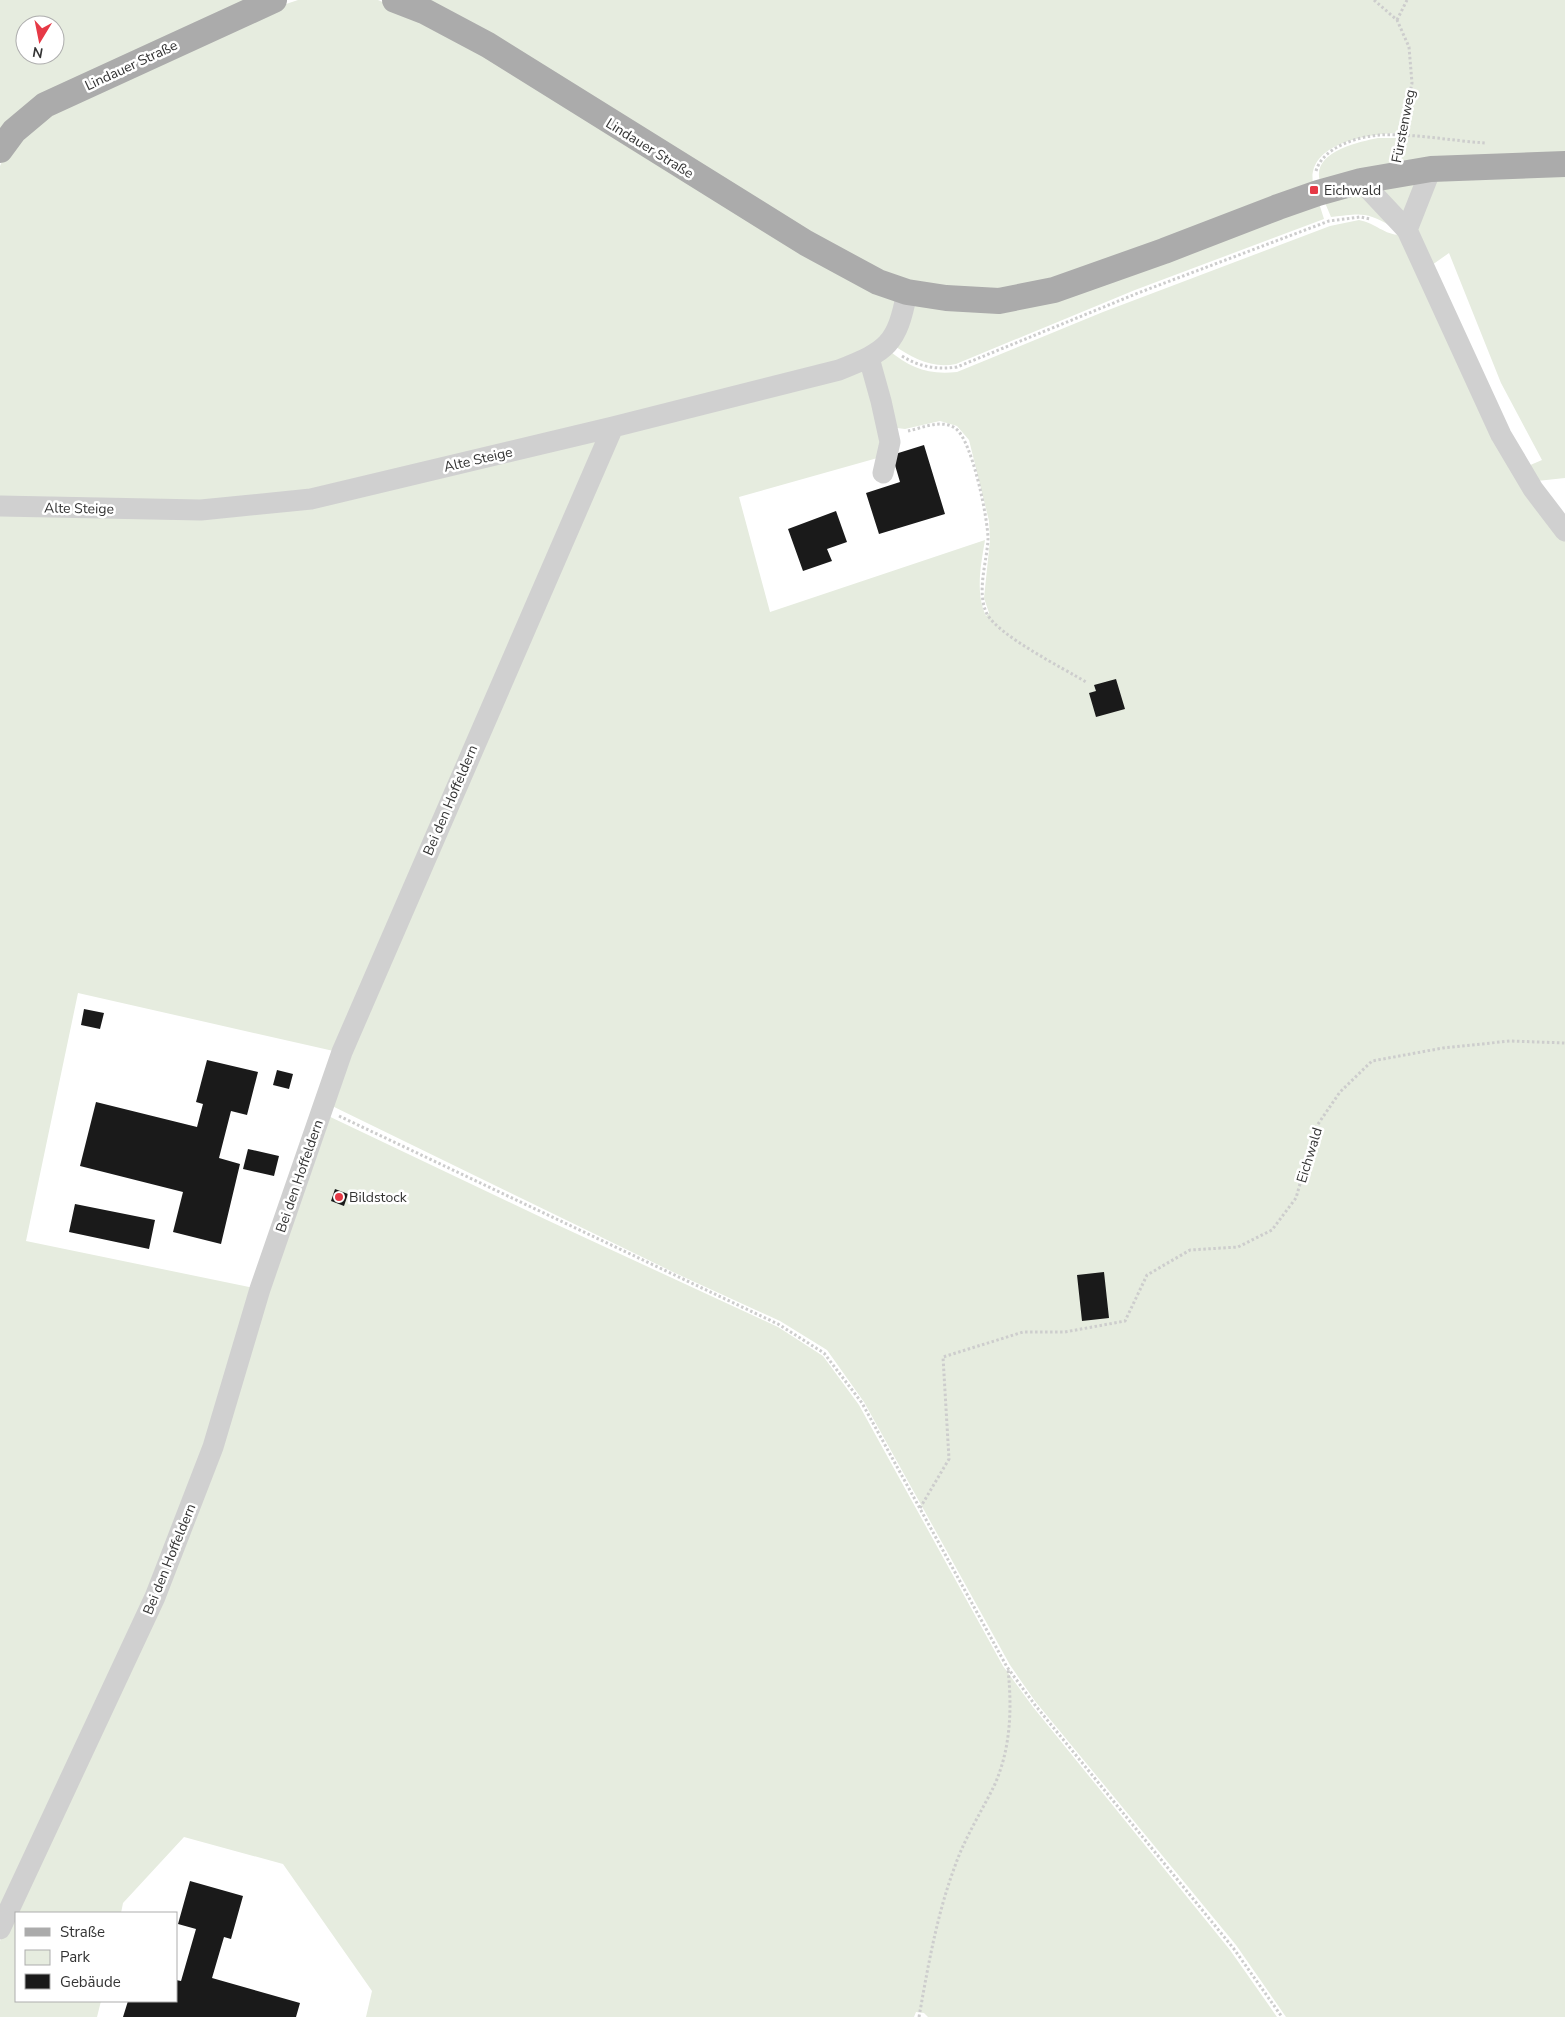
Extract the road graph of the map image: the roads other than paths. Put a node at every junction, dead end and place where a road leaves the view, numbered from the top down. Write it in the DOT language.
graph roads {
  1 [pos="274,0"];
  2 [pos="395,0"];
  3 [pos="0,150"];
  4 [pos="1565,164"];
  5 [pos="1431,169"];
  6 [pos="1361,181"];
  7 [pos="1407,230"];
  8 [pos="907,292"];
  9 [pos="870,358"];
  10 [pos="613,428"];
  11 [pos="883,473"];
  12 [pos="0,506"];
  13 [pos="1565,531"];
  14 [pos="0,1929"];
  1 -- 3 [label="main road, Lindauer Straße"];
  2 -- 8 [label="main road, Lindauer Straße"];
  4 -- 5 [label="main road, Lindauer Straße"];
  5 -- 6 [label="main road, Lindauer Straße"];
  5 -- 7 [label="street"];
  6 -- 7 [label="street"];
  6 -- 8 [label="main road, Lindauer Straße"];
  7 -- 13 [label="street"];
  8 -- 9 [label="street, Alte Steige"];
  9 -- 10 [label="street, Alte Steige"];
  9 -- 11 [label="street"];
  10 -- 12 [label="street, Alte Steige"];
  10 -- 14 [label="street, Bei den Hoffeldern"];
}
